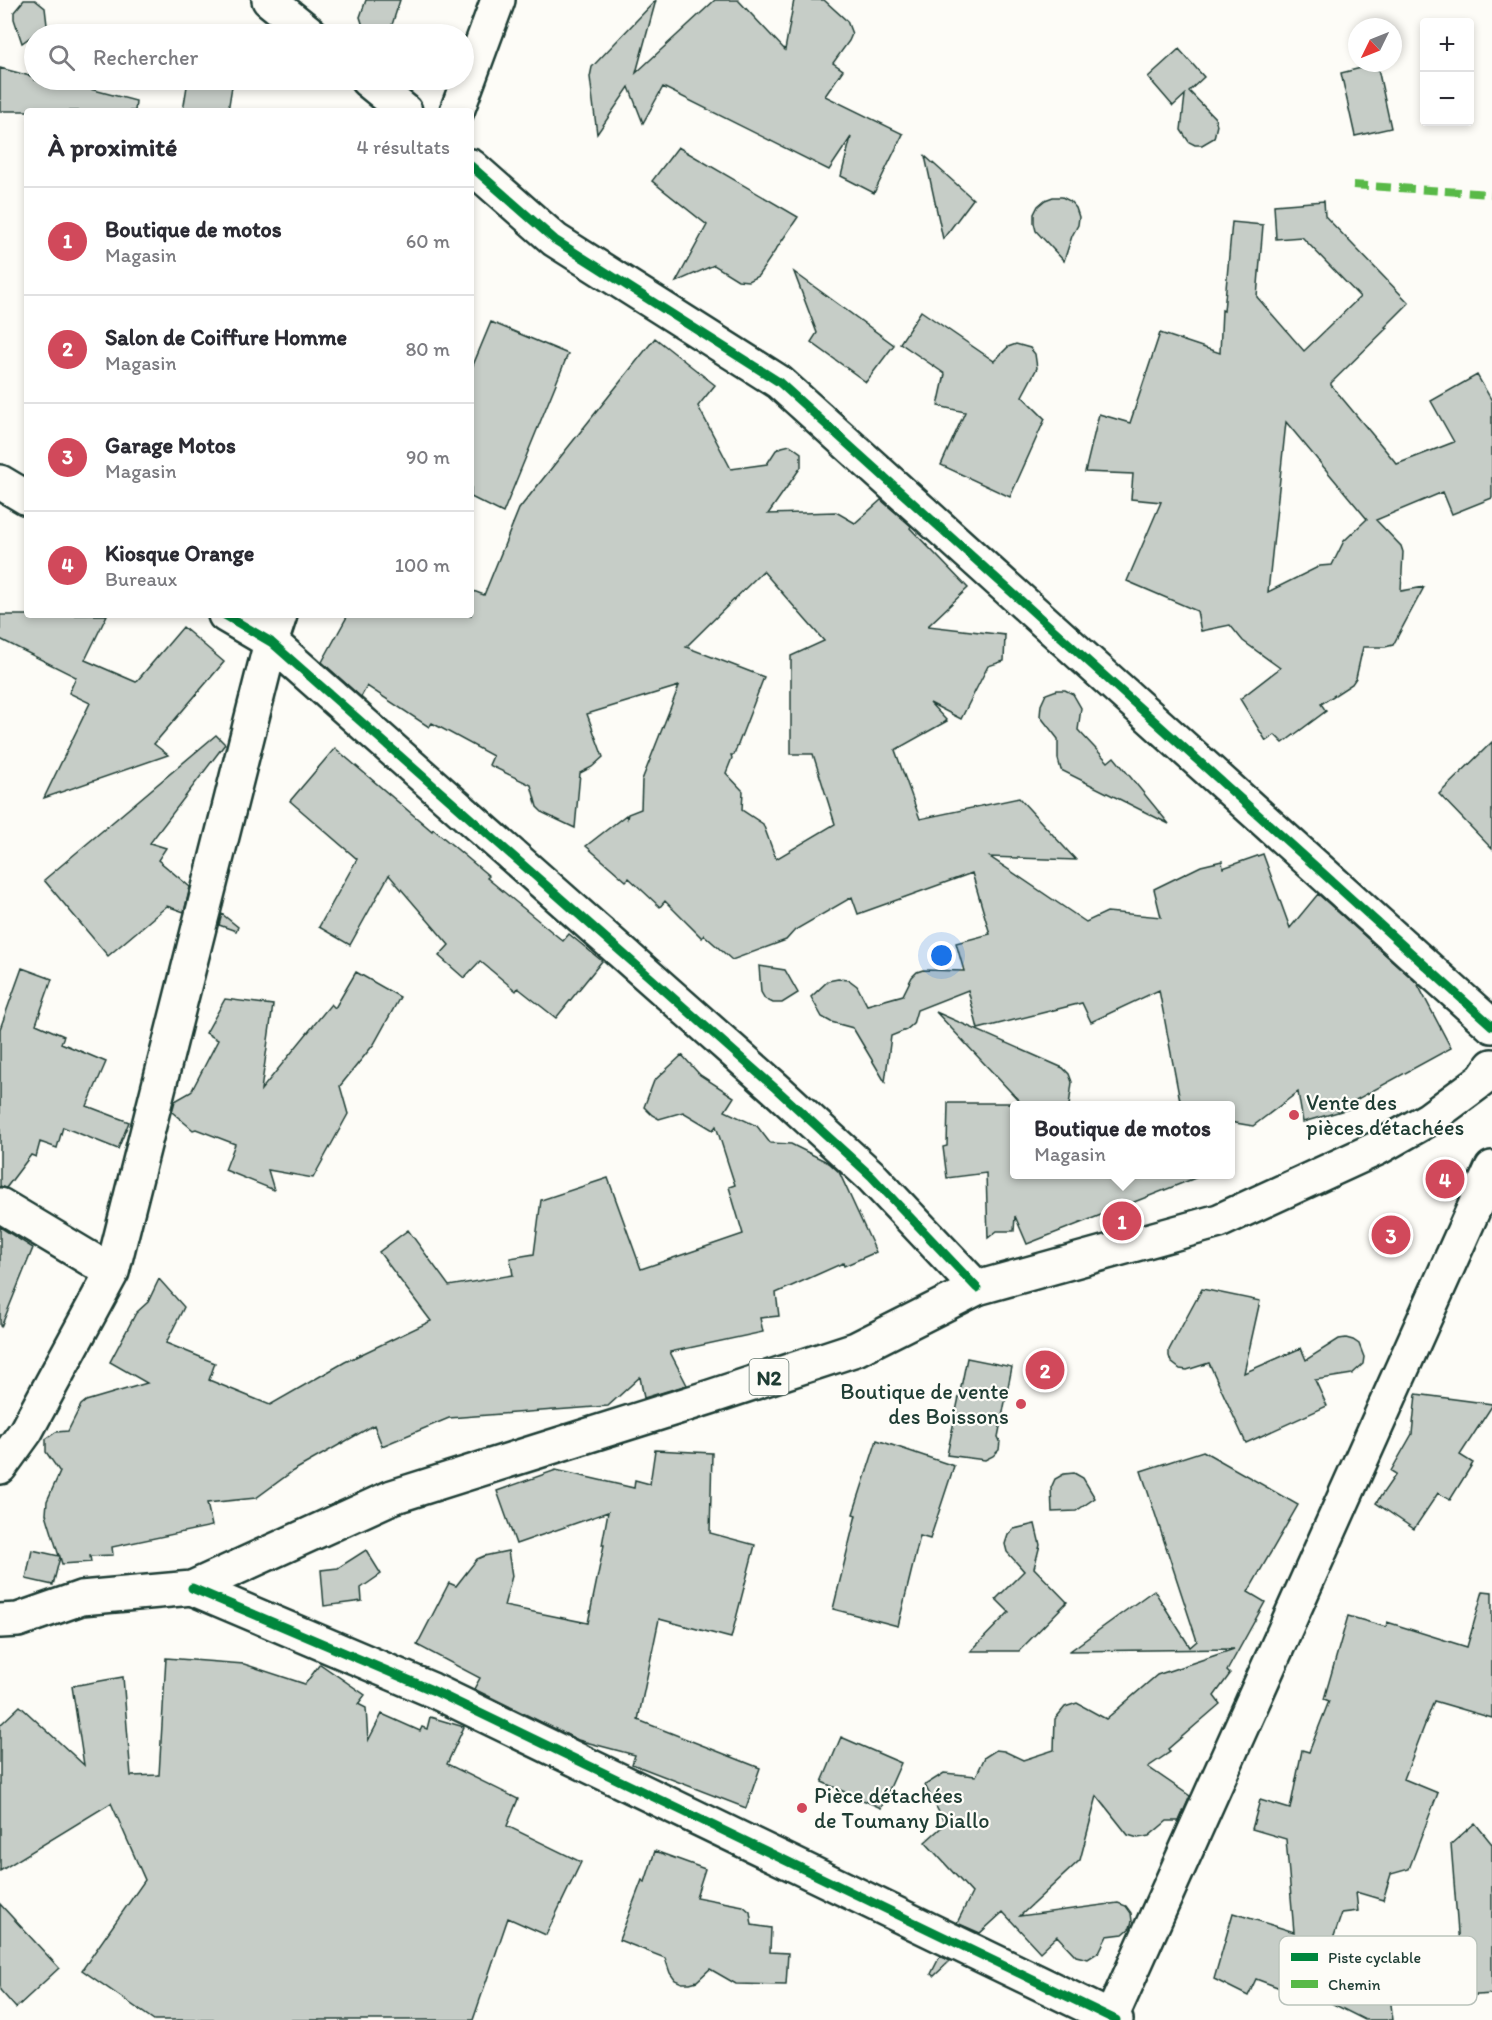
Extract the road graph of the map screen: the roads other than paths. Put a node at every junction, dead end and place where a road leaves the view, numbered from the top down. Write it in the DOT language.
graph roads {
  1 [pos="269,0"];
  2 [pos="498,0"];
  3 [pos="299,24"];
  4 [pos="474,65"];
  5 [pos="379,90"];
  6 [pos="465,90"];
  7 [pos="401,108"];
  8 [pos="458,108"];
  9 [pos="474,169"];
  10 [pos="0,482"];
  11 [pos="24,496"];
  12 [pos="237,618"];
  13 [pos="275,628"];
  14 [pos="1492,1026"];
  15 [pos="1492,1066"];
  16 [pos="1492,1168"];
  17 [pos="0,1205"];
  18 [pos="112,1272"];
  19 [pos="977,1288"];
  20 [pos="0,1467"];
  21 [pos="192,1588"];
  22 [pos="6,1629"];
  23 [pos="1112,2019"];
  1 -- 3 [label="main road"];
  2 -- 4 [label="main road"];
  5 -- 7 [label="main road"];
  6 -- 8 [label="main road"];
  9 -- 14 [label="main road"];
  10 -- 11 [label="main road"];
  12 -- 13 [label="main road"];
  13 -- 18 [label="main road"];
  13 -- 19 [label="main road"];
  15 -- 19 [label="main road, N2"];
  16 -- 23 [label="main road"];
  17 -- 18 [label="main road"];
  18 -- 20 [label="main road"];
  19 -- 21 [label="main road, N2"];
  21 -- 22 [label="main road, N2"];
  21 -- 23 [label="main road"];
}
